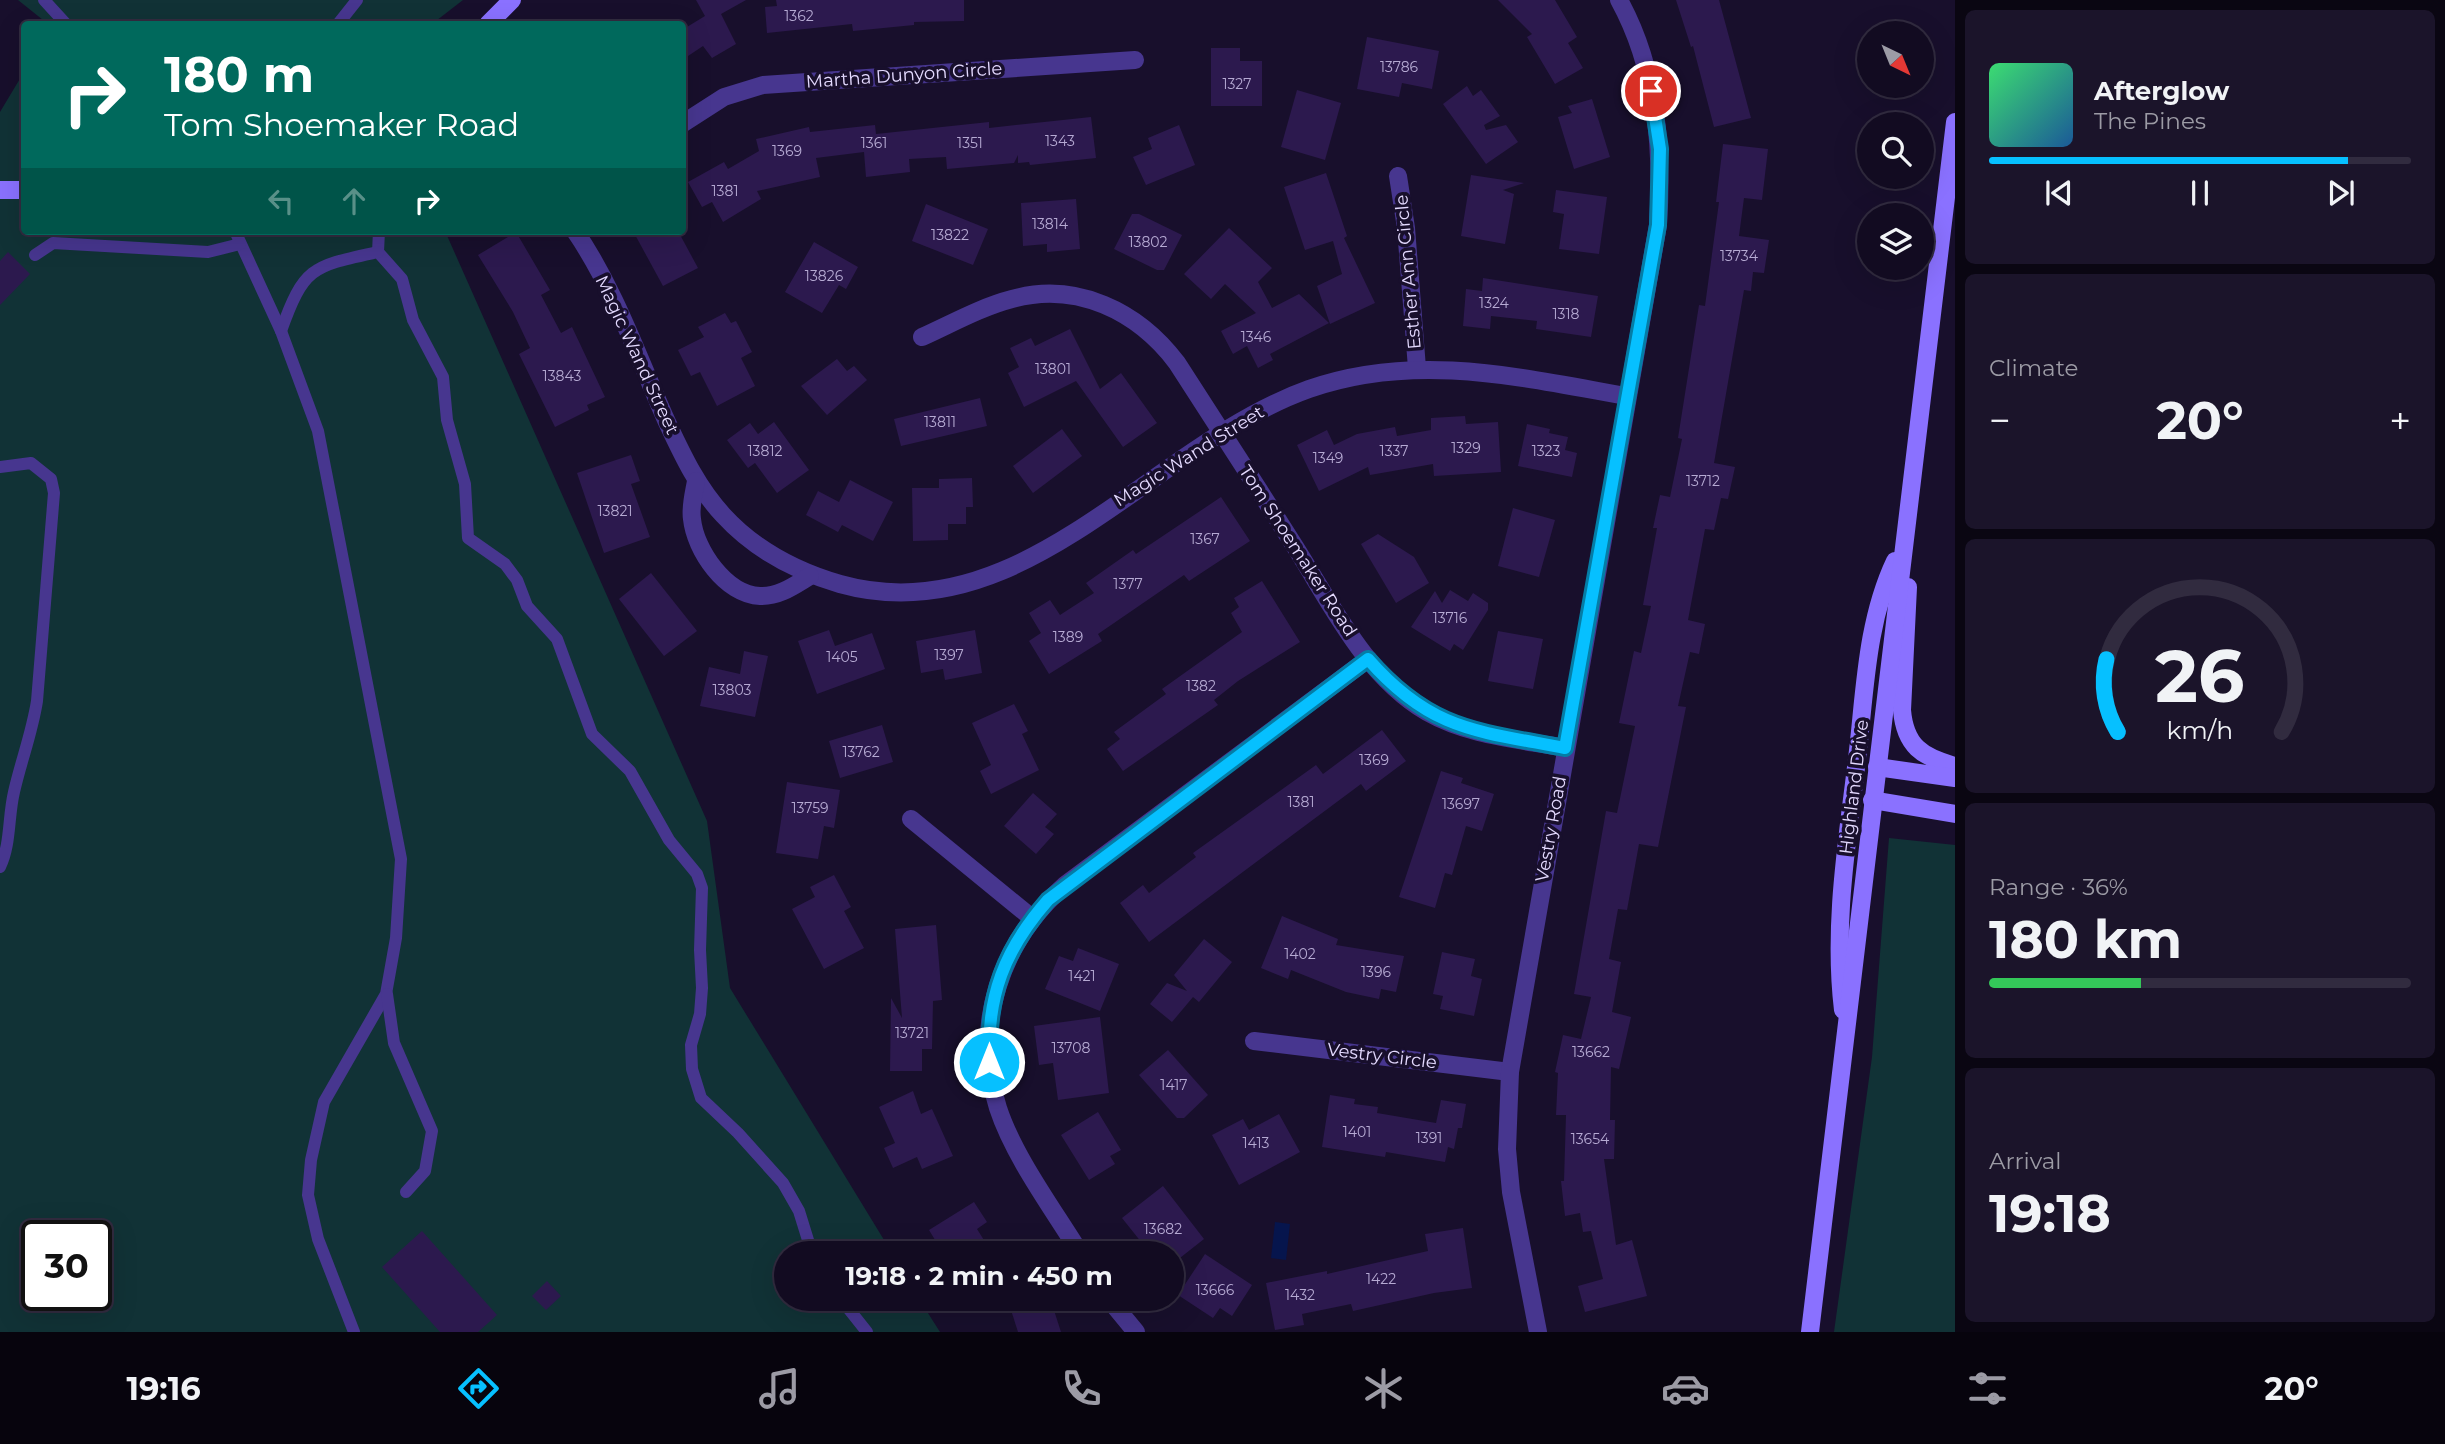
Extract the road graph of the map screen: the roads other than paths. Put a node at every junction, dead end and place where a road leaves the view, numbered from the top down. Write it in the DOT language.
graph roads {
  1 [pos="44,0"];
  2 [pos="358,0"];
  3 [pos="512,0"];
  4 [pos="1619,0"];
  5 [pos="63,21"];
  6 [pos="340,21"];
  7 [pos="491,21"];
  8 [pos="1135,60"];
  9 [pos="686,121"];
  10 [pos="1955,122"];
  11 [pos="1398,176"];
  12 [pos="0,190"];
  13 [pos="21,190"];
  14 [pos="237,235"];
  15 [pos="379,235"];
  16 [pos="577,235"];
  17 [pos="240,244"];
  18 [pos="378,252"];
  19 [pos="35,255"];
  20 [pos="281,331"];
  21 [pos="922,337"];
  22 [pos="1417,368"];
  23 [pos="1626,396"];
  24 [pos="1222,432"];
  25 [pos="0,467"];
  26 [pos="696,481"];
  27 [pos="1904,542"];
  28 [pos="810,576"];
  29 [pos="1368,659"];
  30 [pos="1565,748"];
  31 [pos="1955,765"];
  32 [pos="1877,767"];
  33 [pos="1955,778"];
  34 [pos="1872,800"];
  35 [pos="1955,814"];
  36 [pos="911,819"];
  37 [pos="0,867"];
  38 [pos="1032,918"];
  39 [pos="386,993"];
  40 [pos="1847,1037"];
  41 [pos="1254,1041"];
  42 [pos="1510,1072"];
  43 [pos="406,1192"];
  44 [pos="808,1241"];
  45 [pos="1073,1241"];
  46 [pos="850,1311"];
  47 [pos="1118,1311"];
  48 [pos="1133,1331"];
  49 [pos="354,1332"];
  50 [pos="867,1332"];
  51 [pos="1538,1332"];
  52 [pos="1810,1332"];
  1 -- 5 [label="lane"];
  2 -- 6 [label="lane"];
  3 -- 7 [label="main road"];
  4 -- 23 [label="street, Vestry Road"];
  8 -- 9 [label="street, Martha Dunyon Circle"];
  10 -- 27 [label="main road, Highland Drive"];
  11 -- 22 [label="street, Esther Ann Circle"];
  12 -- 13 [label="main road"];
  14 -- 17 [label="lane"];
  15 -- 18 [label="lane"];
  16 -- 26 [label="street, Magic Wand Street"];
  17 -- 19 [label="lane"];
  17 -- 20 [label="lane"];
  18 -- 20 [label="lane"];
  18 -- 44 [label="lane"];
  20 -- 39 [label="lane"];
  21 -- 24 [label="street, Tom Shoemaker Road"];
  22 -- 23 [label="street, Magic Wand Street"];
  22 -- 24 [label="street, Magic Wand Street"];
  23 -- 30 [label="street, Vestry Road"];
  24 -- 28 [label="street, Magic Wand Street"];
  24 -- 29 [label="street, Tom Shoemaker Road"];
  25 -- 37 [label="lane"];
  26 -- 28 [label="street, Magic Wand Street"];
  26 -- 28 [label="street"];
  27 -- 31 [label="main road"];
  27 -- 32 [label="main road, Highland Drive"];
  27 -- 40 [label="main road, Highland Drive"];
  29 -- 30 [label="street, Tom Shoemaker Road"];
  29 -- 38 [label="street"];
  30 -- 42 [label="street, Vestry Road"];
  32 -- 33 [label="main road"];
  32 -- 34 [label="main road, Highland Drive"];
  34 -- 35 [label="main road"];
  34 -- 40 [label="main road, Highland Drive"];
  36 -- 38 [label="street"];
  38 -- 45 [label="street"];
  39 -- 43 [label="lane"];
  39 -- 49 [label="lane"];
  40 -- 52 [label="main road, Highland Drive"];
  41 -- 42 [label="street, Vestry Circle"];
  42 -- 51 [label="street, Vestry Road"];
  46 -- 50 [label="lane"];
  47 -- 48 [label="street"];
}
